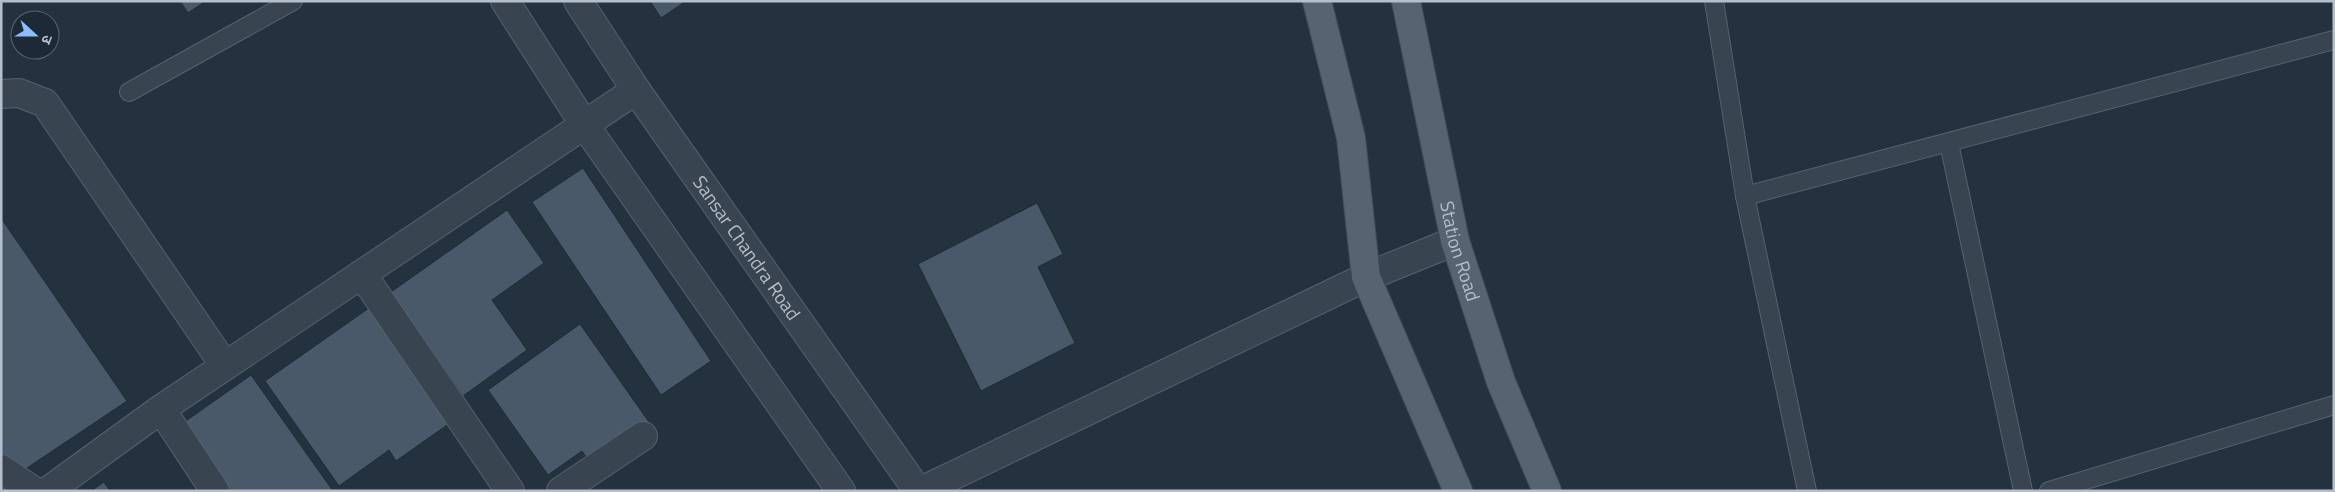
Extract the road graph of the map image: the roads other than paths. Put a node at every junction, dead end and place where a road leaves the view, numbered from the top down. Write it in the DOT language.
graph roads {
  1 [pos="293,1"];
  2 [pos="505,1"];
  3 [pos="578,1"];
  4 [pos="1317,1"];
  5 [pos="1406,1"];
  6 [pos="1714,1"];
  7 [pos="2333,45"];
  8 [pos="636,90"];
  9 [pos="129,92"];
  10 [pos="1,94"];
  11 [pos="584,124"];
  12 [pos="1949,143"];
  13 [pos="1745,196"];
  14 [pos="1455,241"];
  15 [pos="362,274"];
  16 [pos="1366,277"];
  17 [pos="225,366"];
  18 [pos="2334,405"];
  19 [pos="160,409"];
  20 [pos="643,436"];
  21 [pos="1,469"];
  22 [pos="34,491"];
  23 [pos="48,491"];
  24 [pos="216,491"];
  25 [pos="510,491"];
  26 [pos="561,491"];
  27 [pos="841,491"];
  28 [pos="920,491"];
  29 [pos="1458,491"];
  30 [pos="1547,491"];
  31 [pos="1807,491"];
  32 [pos="2023,491"];
  33 [pos="2049,491"];
  1 -- 9 [label="lane"];
  2 -- 11 [label="street"];
  3 -- 8 [label="street, Sansar Chandra Road"];
  4 -- 16 [label="main road"];
  5 -- 14 [label="main road, Station Road"];
  6 -- 13 [label="lane"];
  7 -- 12 [label="lane"];
  8 -- 11 [label="street"];
  8 -- 28 [label="street, Sansar Chandra Road"];
  10 -- 17 [label="street"];
  11 -- 15 [label="street"];
  11 -- 27 [label="street"];
  12 -- 13 [label="lane"];
  12 -- 32 [label="lane"];
  13 -- 31 [label="lane"];
  14 -- 16 [label="street"];
  14 -- 30 [label="main road, Station Road"];
  15 -- 17 [label="street"];
  15 -- 25 [label="street"];
  16 -- 28 [label="street"];
  16 -- 29 [label="main road"];
  17 -- 19 [label="street"];
  18 -- 33 [label="lane"];
  19 -- 23 [label="street"];
  19 -- 24 [label="street"];
  20 -- 26 [label="street"];
  21 -- 22 [label="street"];
}
